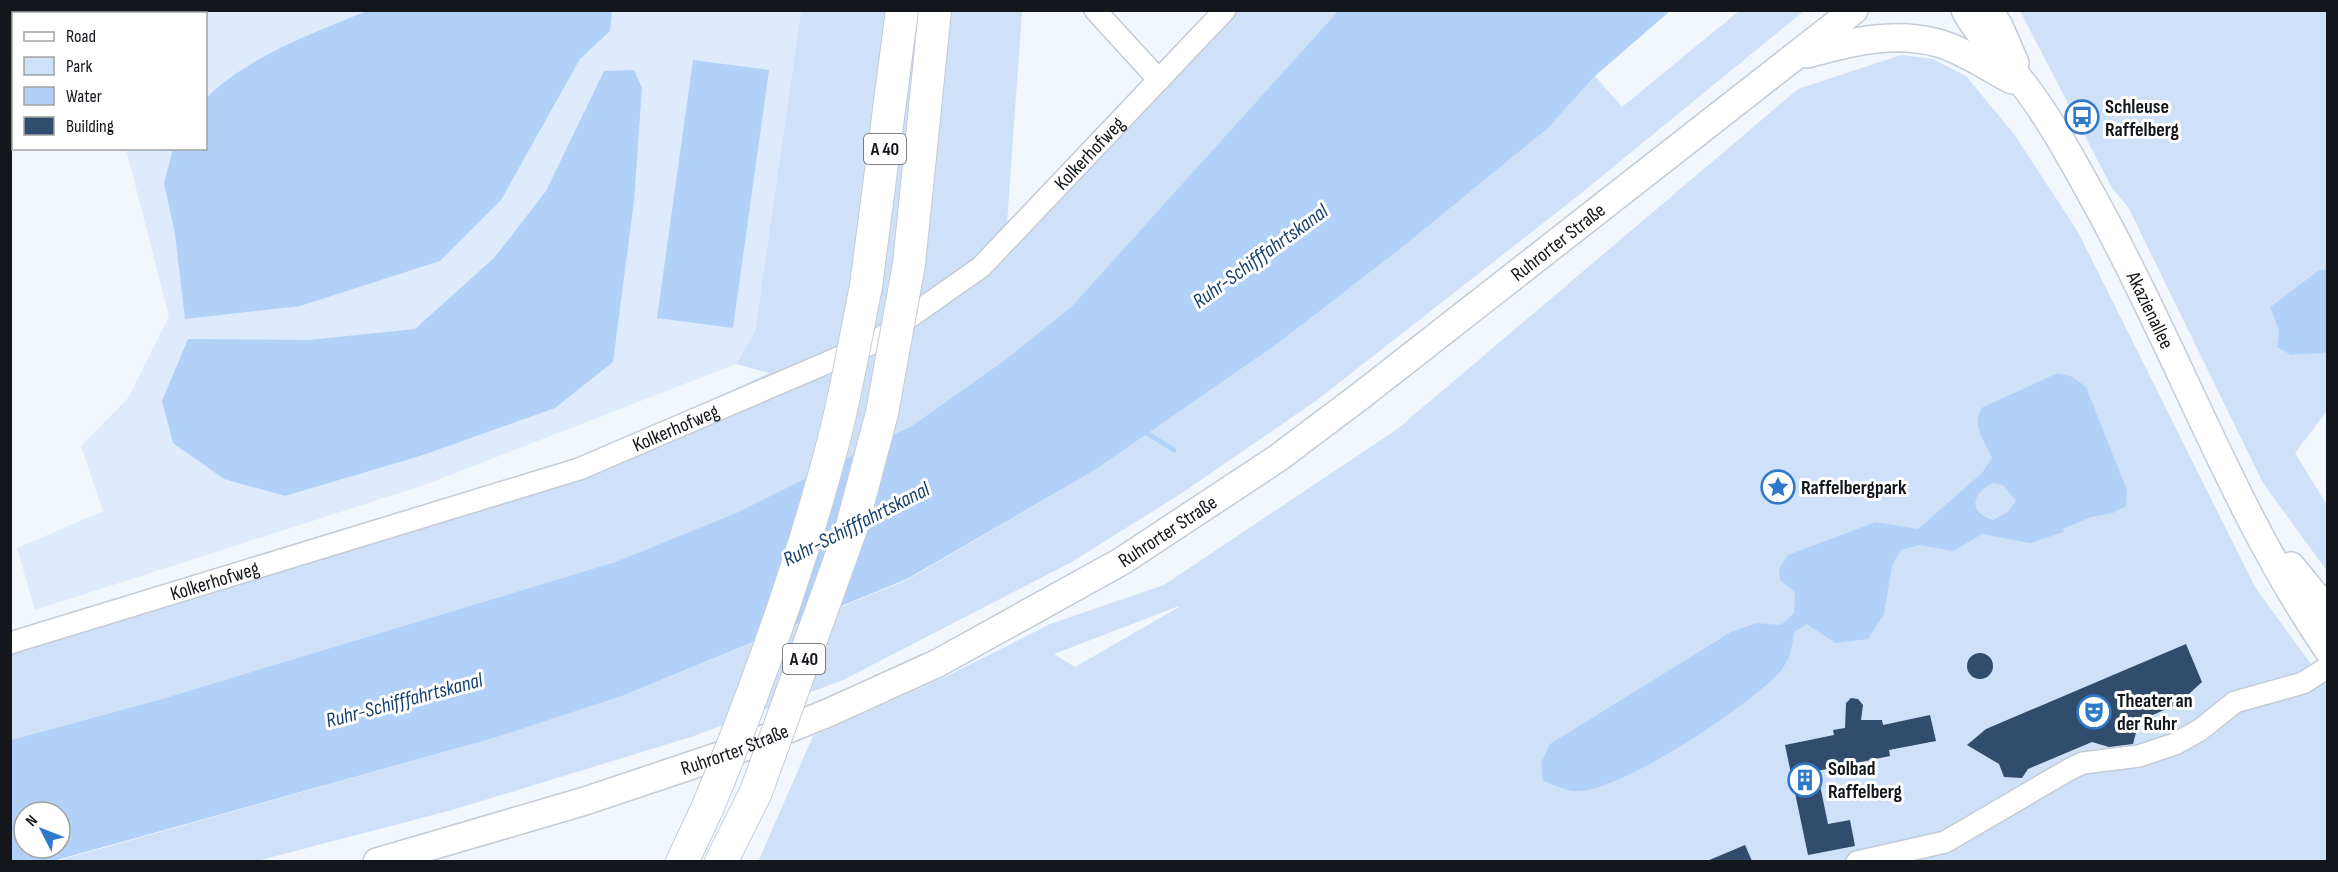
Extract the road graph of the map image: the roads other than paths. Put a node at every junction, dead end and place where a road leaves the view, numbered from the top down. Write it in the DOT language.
graph roads {
  1 [pos="902,10"];
  2 [pos="935,10"];
  3 [pos="1095,10"];
  4 [pos="1225,10"];
  5 [pos="1854,10"];
  6 [pos="1965,10"];
  7 [pos="1995,16"];
  8 [pos="1791,59"];
  9 [pos="1159,80"];
  10 [pos="2025,86"];
  11 [pos="2265,541"];
  12 [pos="2328,612"];
  13 [pos="10,643"];
  14 [pos="2328,650"];
  15 [pos="2328,667"];
  16 [pos="756,792"];
  17 [pos="377,861"];
  18 [pos="682,861"];
  19 [pos="721,861"];
  20 [pos="738,861"];
  21 [pos="1857,861"];
  1 -- 18 [label="highway, A 40, bridge"];
  2 -- 16 [label="highway, A 40, bridge"];
  3 -- 9 [label="street"];
  4 -- 9 [label="street, Kolkerhofweg"];
  5 -- 8 [label="main road, Ruhrorter Straße"];
  6 -- 10 [label="main road, Akazienallee"];
  7 -- 10 [label="main road, Akazienallee"];
  8 -- 10 [label="main road"];
  8 -- 17 [label="main road, Ruhrorter Straße"];
  9 -- 13 [label="street, Kolkerhofweg"];
  10 -- 11 [label="main road, Akazienallee"];
  11 -- 12 [label="main road, Akazienallee"];
  11 -- 14 [label="main road, Akazienallee"];
  15 -- 21 [label="street"];
  16 -- 19 [label="highway, A 40"];
  16 -- 20 [label="highway"];
}
